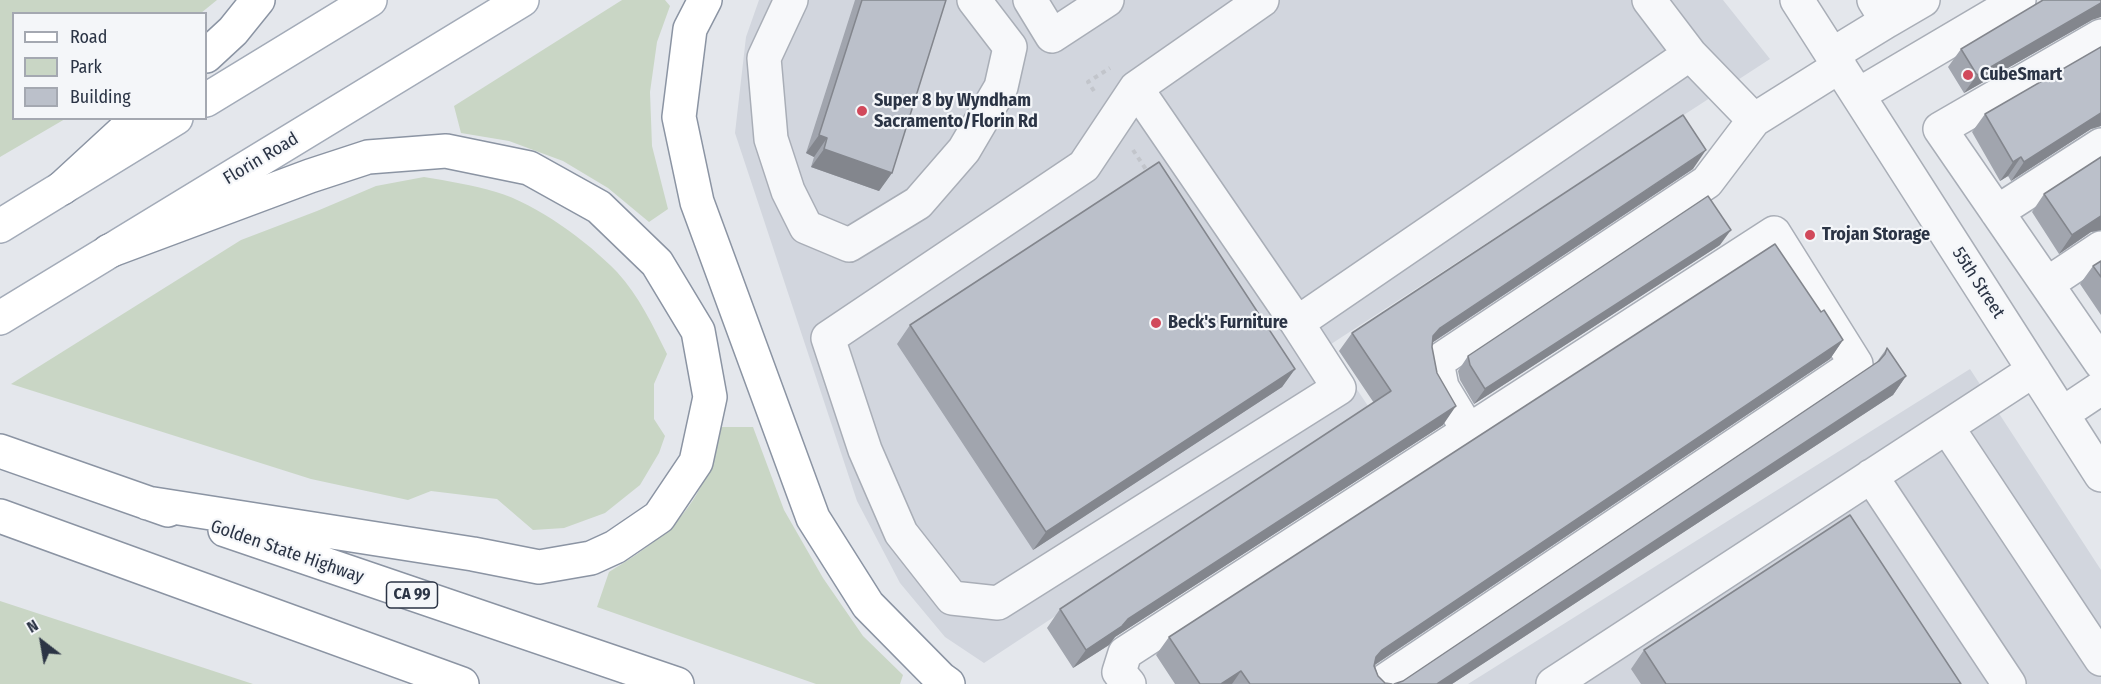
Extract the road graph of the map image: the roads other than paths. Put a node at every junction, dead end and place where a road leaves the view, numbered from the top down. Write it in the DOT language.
graph roads {
  1 [pos="258,0"];
  2 [pos="370,0"];
  3 [pos="522,0"];
  4 [pos="705,0"];
  5 [pos="791,0"];
  6 [pos="974,0"];
  7 [pos="1030,0"];
  8 [pos="1107,0"];
  9 [pos="1262,0"];
  10 [pos="1649,0"];
  11 [pos="1797,0"];
  12 [pos="1923,0"];
  13 [pos="2019,0"];
  14 [pos="1881,10"];
  15 [pos="1052,36"];
  16 [pos="2101,36"];
  17 [pos="1010,46"];
  18 [pos="1690,54"];
  19 [pos="207,55"];
  20 [pos="1836,60"];
  21 [pos="1136,88"];
  22 [pos="1858,95"];
  23 [pos="207,99"];
  24 [pos="136,120"];
  25 [pos="173,120"];
  26 [pos="1754,120"];
  27 [pos="2101,146"];
  28 [pos="62,188"];
  29 [pos="1997,212"];
  30 [pos="0,226"];
  31 [pos="2101,248"];
  32 [pos="109,251"];
  33 [pos="2047,284"];
  34 [pos="0,318"];
  35 [pos="1297,323"];
  36 [pos="2090,323"];
  37 [pos="2101,363"];
  38 [pos="2034,370"];
  39 [pos="2101,388"];
  40 [pos="2062,414"];
  41 [pos="1947,427"];
  42 [pos="1468,430"];
  43 [pos="0,451"];
  44 [pos="2101,475"];
  45 [pos="1871,476"];
  46 [pos="147,503"];
  47 [pos="0,516"];
  48 [pos="2101,659"];
  49 [pos="1573,678"];
  50 [pos="462,684"];
  51 [pos="677,684"];
  52 [pos="948,684"];
  53 [pos="1129,684"];
  54 [pos="1380,684"];
  55 [pos="2009,684"];
  1 -- 19 [label="main road"];
  2 -- 23 [label="main road"];
  3 -- 32 [label="main road, Florin Road"];
  4 -- 52 [label="main road"];
  5 -- 17 [label="street"];
  6 -- 17 [label="street"];
  7 -- 15 [label="street"];
  8 -- 15 [label="street"];
  9 -- 21 [label="street"];
  10 -- 18 [label="street"];
  11 -- 20 [label="street, 55th Street"];
  12 -- 14 [label="street"];
  13 -- 22 [label="street"];
  14 -- 20 [label="street"];
  15 -- 17 [label="street"];
  16 -- 29 [label="street"];
  18 -- 26 [label="street"];
  18 -- 35 [label="street"];
  20 -- 22 [label="street, 55th Street"];
  20 -- 26 [label="street"];
  21 -- 35 [label="street"];
  21 -- 35 [label="street"];
  22 -- 38 [label="street, 55th Street"];
  24 -- 28 [label="main road"];
  25 -- 28 [label="main road"];
  26 -- 42 [label="street"];
  27 -- 29 [label="street"];
  28 -- 30 [label="main road"];
  29 -- 33 [label="street"];
  31 -- 33 [label="street"];
  32 -- 34 [label="main road, Florin Road"];
  32 -- 46 [label="main road"];
  33 -- 36 [label="street"];
  36 -- 37 [label="street"];
  38 -- 40 [label="street, 55th Street"];
  38 -- 41 [label="street"];
  39 -- 40 [label="street"];
  40 -- 44 [label="street, 55th Street"];
  41 -- 45 [label="street"];
  41 -- 48 [label="street"];
  42 -- 53 [label="street"];
  42 -- 54 [label="street"];
  43 -- 46 [label="main road, Golden State Highway / CA 99"];
  45 -- 49 [label="street"];
  45 -- 55 [label="street"];
  46 -- 51 [label="main road, Golden State Highway / CA 99"];
  47 -- 50 [label="main road"];
}
